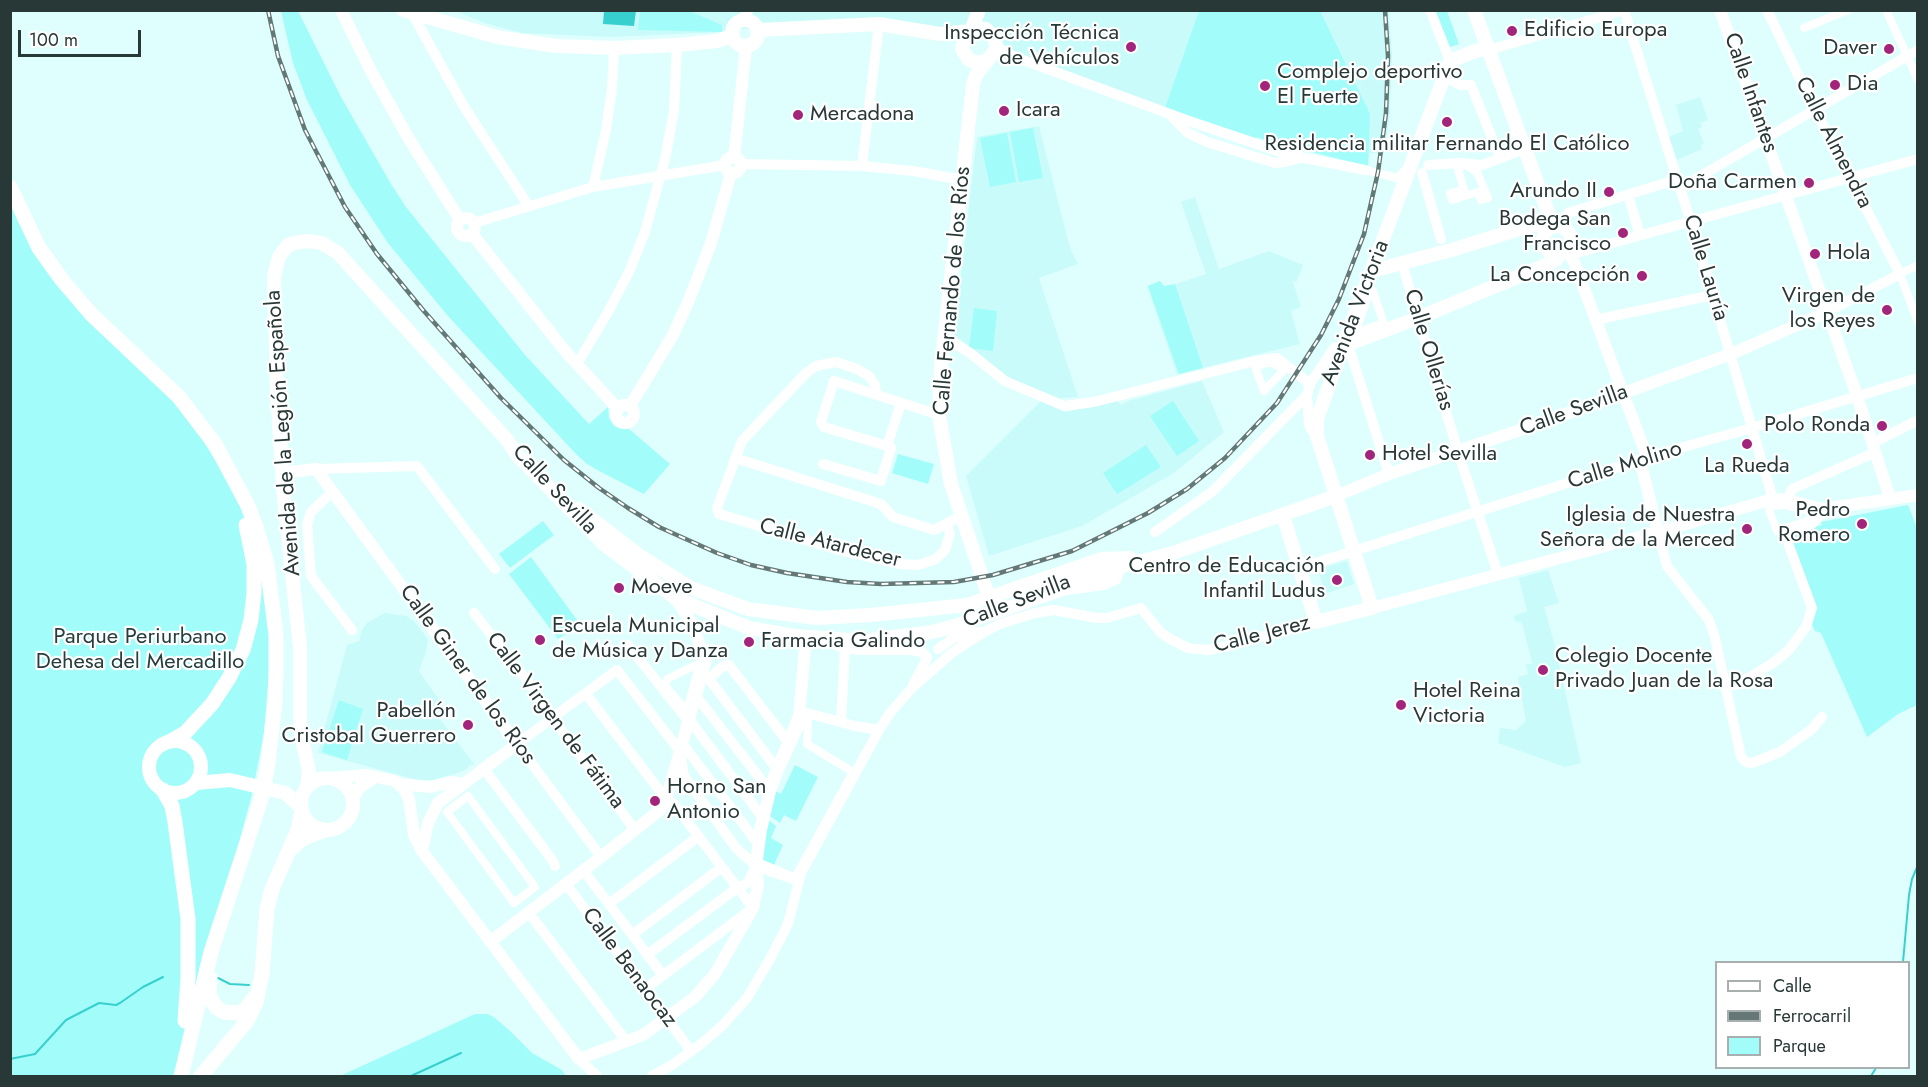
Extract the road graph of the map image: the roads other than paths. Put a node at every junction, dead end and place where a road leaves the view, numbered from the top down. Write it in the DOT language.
graph roads {
  1 [pos="341,10"];
  2 [pos="981,10"];
  3 [pos="1430,10"];
  4 [pos="1474,10"];
  5 [pos="1720,10"];
  6 [pos="1767,10"];
  7 [pos="1848,10"];
  8 [pos="1886,10"];
  9 [pos="1624,11"];
  10 [pos="407,12"];
  11 [pos="746,15"];
  12 [pos="879,24"];
  13 [pos="1804,28"];
  14 [pos="758,30"];
  15 [pos="970,30"];
  16 [pos="940,34"];
  17 [pos="732,36"];
  18 [pos="677,45"];
  19 [pos="746,47"];
  20 [pos="614,48"];
  21 [pos="992,49"];
  22 [pos="1489,50"];
  23 [pos="1917,50"];
  24 [pos="964,55"];
  25 [pos="1906,57"];
  26 [pos="1450,61"];
  27 [pos="1444,76"];
  28 [pos="1917,80"];
  29 [pos="973,85"];
  30 [pos="1815,110"];
  31 [pos="1766,139"];
  32 [pos="1524,149"];
  33 [pos="1500,158"];
  34 [pos="1917,159"];
  35 [pos="733,165"];
  36 [pos="862,166"];
  37 [pos="1421,167"];
  38 [pos="1365,170"];
  39 [pos="662,174"];
  40 [pos="1851,178"];
  41 [pos="1401,179"];
  42 [pos="963,180"];
  43 [pos="10,187"];
  44 [pos="593,187"];
  45 [pos="1680,187"];
  46 [pos="1628,195"];
  47 [pos="1786,195"];
  48 [pos="1488,198"];
  49 [pos="528,205"];
  50 [pos="1691,222"];
  51 [pos="1553,227"];
  52 [pos="473,228"];
  53 [pos="1640,235"];
  54 [pos="1441,239"];
  55 [pos="1564,251"];
  56 [pos="1402,263"];
  57 [pos="1917,265"];
  58 [pos="1372,271"];
  59 [pos="1900,274"];
  60 [pos="1713,295"];
  61 [pos="1827,312"];
  62 [pos="1418,318"];
  63 [pos="1595,320"];
  64 [pos="1917,322"];
  65 [pos="1359,332"];
  66 [pos="944,339"];
  67 [pos="1345,345"];
  68 [pos="1731,354"];
  69 [pos="577,364"];
  70 [pos="1917,378"];
  71 [pos="1307,386"];
  72 [pos="1624,392"];
  73 [pos="876,394"];
  74 [pos="1857,396"];
  75 [pos="901,403"];
  76 [pos="939,415"];
  77 [pos="1312,416"];
  78 [pos="1917,420"];
  79 [pos="1754,428"];
  80 [pos="508,441"];
  81 [pos="887,446"];
  82 [pos="1875,448"];
  83 [pos="1458,452"];
  84 [pos="735,458"];
  85 [pos="1643,458"];
  86 [pos="823,464"];
  87 [pos="316,470"];
  88 [pos="282,472"];
  89 [pos="1389,474"];
  90 [pos="235,478"];
  91 [pos="332,492"];
  92 [pos="1917,495"];
  93 [pos="1336,496"];
  94 [pos="1890,498"];
  95 [pos="1787,500"];
  96 [pos="1771,504"];
  97 [pos="1822,508"];
  98 [pos="1479,513"];
  99 [pos="1283,515"];
  100 [pos="961,516"];
  101 [pos="947,523"];
  102 [pos="1155,532"];
  103 [pos="1658,532"];
  104 [pos="1354,552"];
  105 [pos="1153,558"];
  106 [pos="1098,561"];
  107 [pos="1117,566"];
  108 [pos="1300,568"];
  109 [pos="495,569"];
  110 [pos="1498,574"];
  111 [pos="988,592"];
  112 [pos="710,596"];
  113 [pos="675,598"];
  114 [pos="690,605"];
  115 [pos="1372,608"];
  116 [pos="751,609"];
  117 [pos="474,613"];
  118 [pos="778,613"];
  119 [pos="691,622"];
  120 [pos="1316,622"];
  121 [pos="748,628"];
  122 [pos="352,630"];
  123 [pos="774,632"];
  124 [pos="984,632"];
  125 [pos="812,638"];
  126 [pos="628,645"];
  127 [pos="845,648"];
  128 [pos="938,649"];
  129 [pos="911,650"];
  130 [pos="927,658"];
  131 [pos="940,664"];
  132 [pos="921,669"];
  133 [pos="705,679"];
  134 [pos="1726,686"];
  135 [pos="912,688"];
  136 [pos="586,694"];
  137 [pos="696,696"];
  138 [pos="799,716"];
  139 [pos="552,717"];
  140 [pos="1822,717"];
  141 [pos="688,718"];
  142 [pos="841,722"];
  143 [pos="879,730"];
  144 [pos="171,741"];
  145 [pos="788,742"];
  146 [pos="517,744"];
  147 [pos="681,747"];
  148 [pos="305,750"];
  149 [pos="201,762"];
  150 [pos="484,769"];
  151 [pos="777,769"];
  152 [pos="375,777"];
  153 [pos="329,778"];
  154 [pos="230,780"];
  155 [pos="196,783"];
  156 [pos="399,784"];
  157 [pos="461,784"];
  158 [pos="307,788"];
  159 [pos="163,790"];
  160 [pos="770,791"];
  161 [pos="282,793"];
  162 [pos="353,799"];
  163 [pos="666,799"];
  164 [pos="302,809"];
  165 [pos="764,818"];
  166 [pos="324,830"];
  167 [pos="635,830"];
  168 [pos="699,836"];
  169 [pos="759,845"];
  170 [pos="291,849"];
  171 [pos="422,852"];
  172 [pos="601,857"];
  173 [pos="758,864"];
  174 [pos="555,867"];
  175 [pos="722,867"];
  176 [pos="583,870"];
  177 [pos="799,881"];
  178 [pos="566,885"];
  179 [pos="738,888"];
  180 [pos="514,903"];
  181 [pos="609,904"];
  182 [pos="753,908"];
  183 [pos="529,913"];
  184 [pos="632,935"];
  185 [pos="490,942"];
  186 [pos="211,952"];
  187 [pos="647,955"];
  188 [pos="662,975"];
  189 [pos="648,989"];
  190 [pos="258,994"];
  191 [pos="668,1018"];
  192 [pos="627,1042"];
  193 [pos="692,1051"];
  194 [pos="579,1059"];
  195 [pos="180,1077"];
  196 [pos="201,1077"];
  197 [pos="597,1077"];
  198 [pos="652,1077"];
  1 -- 52 [label="street"];
  2 -- 15 [label="main road"];
  2 -- 21 [label="main road"];
  3 -- 26 [label="street"];
  4 -- 22 [label="main road"];
  5 -- 31 [label="street, Calle Infantes"];
  6 -- 30 [label="street, Calle Almendra"];
  7 -- 13 [label="street"];
  8 -- 25 [label="street"];
  9 -- 22 [label="street"];
  9 -- 45 [label="street, Calle Lauría"];
  10 -- 20 [label="main road"];
  10 -- 49 [label="street"];
  11 -- 14 [label="main road"];
  11 -- 17 [label="main road"];
  12 -- 14 [label="main road"];
  12 -- 16 [label="main road"];
  12 -- 36 [label="street"];
  14 -- 19 [label="main road"];
  15 -- 16 [label="main road"];
  15 -- 21 [label="main road"];
  15 -- 24 [label="main road"];
  16 -- 24 [label="main road"];
  17 -- 18 [label="main road"];
  17 -- 19 [label="main road"];
  18 -- 20 [label="main road"];
  18 -- 39 [label="street"];
  19 -- 35 [label="street"];
  20 -- 44 [label="street"];
  21 -- 24 [label="main road"];
  21 -- 29 [label="main road, Calle Fernando de los Ríos"];
  21 -- 38 [label="street"];
  22 -- 26 [label="main road"];
  22 -- 32 [label="main road"];
  23 -- 25 [label="street"];
  24 -- 29 [label="main road, Calle Fernando de los Ríos"];
  25 -- 28 [label="street"];
  25 -- 30 [label="street"];
  26 -- 27 [label="main road, Avenida Victoria"];
  27 -- 33 [label="street"];
  27 -- 37 [label="main road, Avenida Victoria"];
  29 -- 42 [label="main road, Calle Fernando de los Ríos"];
  30 -- 31 [label="street"];
  30 -- 40 [label="street, Calle Almendra"];
  31 -- 45 [label="street"];
  31 -- 47 [label="street, Calle Infantes"];
  32 -- 33 [label="street"];
  32 -- 51 [label="main road"];
  33 -- 37 [label="street"];
  34 -- 40 [label="street"];
  35 -- 36 [label="street"];
  35 -- 39 [label="street"];
  35 -- 69 [label="street"];
  36 -- 42 [label="street"];
  37 -- 41 [label="main road, Avenida Victoria"];
  37 -- 54 [label="street"];
  38 -- 41 [label="street"];
  39 -- 44 [label="street"];
  39 -- 69 [label="street"];
  40 -- 47 [label="street"];
  40 -- 59 [label="street, Calle Almendra"];
  41 -- 58 [label="main road, Avenida Victoria"];
  42 -- 66 [label="main road, Calle Fernando de los Ríos"];
  43 -- 90 [label="main road"];
  44 -- 49 [label="street"];
  45 -- 46 [label="street"];
  45 -- 50 [label="street, Calle Lauría"];
  46 -- 51 [label="street"];
  46 -- 53 [label="street"];
  47 -- 50 [label="street"];
  47 -- 61 [label="street, Calle Infantes"];
  48 -- 48 [label="street"];
  49 -- 52 [label="street"];
  50 -- 53 [label="street"];
  50 -- 60 [label="street, Calle Lauría"];
  51 -- 55 [label="main road"];
  51 -- 55 [label="main road"];
  51 -- 56 [label="main road"];
  52 -- 69 [label="street"];
  53 -- 55 [label="street"];
  55 -- 62 [label="main road"];
  55 -- 63 [label="street"];
  56 -- 58 [label="main road"];
  56 -- 62 [label="street, Calle Ollerías"];
  57 -- 59 [label="street, Calle Sevilla"];
  58 -- 67 [label="main road, Avenida Victoria"];
  59 -- 61 [label="street, Calle Sevilla"];
  59 -- 64 [label="street"];
  60 -- 63 [label="street"];
  60 -- 68 [label="street, Calle Lauría"];
  61 -- 68 [label="street, Calle Sevilla"];
  61 -- 74 [label="street, Calle Infantes"];
  62 -- 67 [label="main road"];
  62 -- 83 [label="street, Calle Ollerías"];
  63 -- 72 [label="street"];
  65 -- 65 [label="street"];
  66 -- 71 [label="street"];
  66 -- 76 [label="main road, Calle Fernando de los Ríos"];
  67 -- 71 [label="street"];
  67 -- 77 [label="main road, Avenida Victoria"];
  67 -- 89 [label="street"];
  68 -- 72 [label="street, Calle Sevilla"];
  68 -- 79 [label="street, Calle Lauría"];
  70 -- 74 [label="street, Calle Molino"];
  71 -- 77 [label="street"];
  71 -- 102 [label="street"];
  72 -- 83 [label="street, Calle Sevilla"];
  72 -- 85 [label="street"];
  73 -- 75 [label="street"];
  73 -- 81 [label="street"];
  73 -- 84 [label="street"];
  74 -- 79 [label="street, Calle Molino"];
  74 -- 82 [label="street, Calle Infantes"];
  75 -- 76 [label="street"];
  75 -- 81 [label="street"];
  76 -- 100 [label="main road, Calle Fernando de los Ríos"];
  77 -- 93 [label="main road, Avenida Victoria"];
  78 -- 82 [label="street"];
  79 -- 85 [label="street, Calle Molino"];
  79 -- 96 [label="street, Calle Lauría"];
  80 -- 88 [label="main road, Avenida de la Legión Española"];
  80 -- 112 [label="main road, Calle Sevilla"];
  80 -- 113 [label="main road, Calle Sevilla"];
  81 -- 86 [label="street"];
  82 -- 94 [label="street, Calle Infantes"];
  82 -- 95 [label="street"];
  83 -- 89 [label="street, Calle Sevilla"];
  83 -- 98 [label="street, Calle Ollerías"];
  84 -- 101 [label="street"];
  84 -- 101 [label="street, Calle Atardecer"];
  85 -- 98 [label="street, Calle Molino"];
  85 -- 103 [label="street"];
  87 -- 88 [label="street"];
  87 -- 91 [label="street, Calle Giner de los Ríos"];
  87 -- 109 [label="street"];
  88 -- 148 [label="main road, Avenida de la Legión Española"];
  89 -- 93 [label="street, Calle Sevilla"];
  90 -- 144 [label="main road"];
  90 -- 186 [label="main road"];
  91 -- 122 [label="street"];
  91 -- 146 [label="street, Calle Giner de los Ríos"];
  92 -- 94 [label="street"];
  93 -- 99 [label="main road, Calle Sevilla"];
  93 -- 104 [label="main road, Avenida Victoria"];
  94 -- 97 [label="street"];
  95 -- 96 [label="street"];
  95 -- 97 [label="street"];
  96 -- 96 [label="street"];
  96 -- 103 [label="street, Calle Jerez"];
  97 -- 134 [label="street"];
  98 -- 104 [label="street, Calle Molino"];
  98 -- 110 [label="street, Calle Ollerías"];
  99 -- 105 [label="main road, Calle Sevilla"];
  99 -- 108 [label="main road"];
  100 -- 101 [label="street"];
  100 -- 111 [label="main road, Calle Fernando de los Ríos"];
  103 -- 110 [label="street, Calle Jerez"];
  103 -- 134 [label="street"];
  104 -- 108 [label="street, Calle Molino"];
  104 -- 115 [label="main road, Avenida Victoria"];
  105 -- 106 [label="main road, Calle Sevilla"];
  105 -- 107 [label="main road, Calle Sevilla"];
  106 -- 107 [label="main road"];
  106 -- 111 [label="main road, Calle Sevilla"];
  107 -- 125 [label="main road, Calle Sevilla"];
  108 -- 120 [label="main road"];
  110 -- 115 [label="street, Calle Jerez"];
  111 -- 118 [label="main road, Calle Sevilla"];
  112 -- 114 [label="main road"];
  112 -- 116 [label="main road, Calle Sevilla"];
  113 -- 114 [label="main road, Calle Sevilla"];
  113 -- 119 [label="street"];
  114 -- 119 [label="street"];
  114 -- 121 [label="main road, Calle Sevilla"];
  115 -- 120 [label="main road, Calle Jerez"];
  116 -- 118 [label="main road, Calle Sevilla"];
  116 -- 121 [label="main road"];
  117 -- 139 [label="street, Calle Virgen de Fátima"];
  118 -- 123 [label="main road"];
  119 -- 133 [label="street"];
  120 -- 124 [label="street, Calle Jerez"];
  121 -- 123 [label="main road, Calle Sevilla"];
  123 -- 125 [label="main road, Calle Sevilla"];
  124 -- 128 [label="street, Calle Jerez"];
  124 -- 131 [label="street, Calle Jerez"];
  125 -- 127 [label="street"];
  125 -- 138 [label="street"];
  126 -- 141 [label="street"];
  127 -- 129 [label="street"];
  127 -- 142 [label="street"];
  128 -- 130 [label="street"];
  128 -- 131 [label="street"];
  129 -- 130 [label="street"];
  129 -- 132 [label="street"];
  130 -- 131 [label="street"];
  130 -- 132 [label="street"];
  131 -- 135 [label="street, Calle Jerez"];
  132 -- 135 [label="street"];
  133 -- 137 [label="street"];
  133 -- 145 [label="street"];
  133 -- 151 [label="street"];
  134 -- 140 [label="street"];
  135 -- 143 [label="street"];
  136 -- 139 [label="street"];
  136 -- 147 [label="street"];
  136 -- 163 [label="street"];
  137 -- 141 [label="street"];
  137 -- 160 [label="street"];
  138 -- 142 [label="street"];
  138 -- 145 [label="street"];
  139 -- 146 [label="street"];
  139 -- 167 [label="street, Calle Virgen de Fátima"];
  141 -- 141 [label="street"];
  141 -- 147 [label="street"];
  141 -- 165 [label="street"];
  142 -- 143 [label="street"];
  143 -- 177 [label="street"];
  144 -- 149 [label="main road"];
  144 -- 159 [label="main road"];
  145 -- 151 [label="street"];
  146 -- 150 [label="street"];
  146 -- 172 [label="street, Calle Giner de los Ríos"];
  147 -- 163 [label="street"];
  147 -- 169 [label="street"];
  147 -- 173 [label="street"];
  148 -- 153 [label="main road"];
  148 -- 158 [label="main road, Avenida de la Legión Española"];
  149 -- 154 [label="main road"];
  149 -- 155 [label="main road"];
  150 -- 157 [label="street"];
  150 -- 174 [label="street"];
  151 -- 160 [label="street"];
  152 -- 153 [label="street"];
  152 -- 156 [label="street"];
  152 -- 162 [label="street"];
  153 -- 158 [label="main road"];
  153 -- 162 [label="main road"];
  154 -- 155 [label="main road"];
  154 -- 161 [label="main road"];
  155 -- 159 [label="main road"];
  156 -- 157 [label="street"];
  156 -- 171 [label="street"];
  157 -- 171 [label="street"];
  158 -- 161 [label="main road"];
  158 -- 164 [label="main road"];
  159 -- 195 [label="main road"];
  160 -- 165 [label="street"];
  161 -- 164 [label="main road"];
  162 -- 166 [label="main road"];
  163 -- 167 [label="street"];
  163 -- 168 [label="street"];
  164 -- 166 [label="main road"];
  164 -- 170 [label="main road"];
  165 -- 169 [label="street"];
  166 -- 170 [label="main road"];
  167 -- 172 [label="street"];
  168 -- 175 [label="street"];
  168 -- 181 [label="street"];
  169 -- 173 [label="street"];
  170 -- 190 [label="main road"];
  171 -- 185 [label="street"];
  172 -- 176 [label="street"];
  173 -- 173 [label="street"];
  173 -- 177 [label="street"];
  173 -- 179 [label="street"];
  173 -- 182 [label="street"];
  175 -- 179 [label="street"];
  175 -- 184 [label="street"];
  176 -- 178 [label="street"];
  176 -- 181 [label="street"];
  177 -- 193 [label="street"];
  178 -- 183 [label="street"];
  178 -- 189 [label="street, Calle Benaocaz"];
  179 -- 182 [label="street"];
  179 -- 187 [label="street"];
  180 -- 180 [label="street"];
  181 -- 184 [label="street"];
  182 -- 188 [label="street"];
  182 -- 191 [label="street"];
  183 -- 185 [label="street"];
  183 -- 192 [label="street"];
  184 -- 187 [label="street"];
  185 -- 194 [label="street"];
  186 -- 190 [label="main road"];
  186 -- 195 [label="main road"];
  187 -- 188 [label="street"];
  188 -- 189 [label="street"];
  189 -- 189 [label="street"];
  189 -- 191 [label="street, Calle Benaocaz"];
  190 -- 196 [label="main road"];
  191 -- 192 [label="street"];
  191 -- 193 [label="street, Calle Benaocaz"];
  192 -- 194 [label="street"];
  193 -- 198 [label="street"];
  194 -- 197 [label="street"];
}
